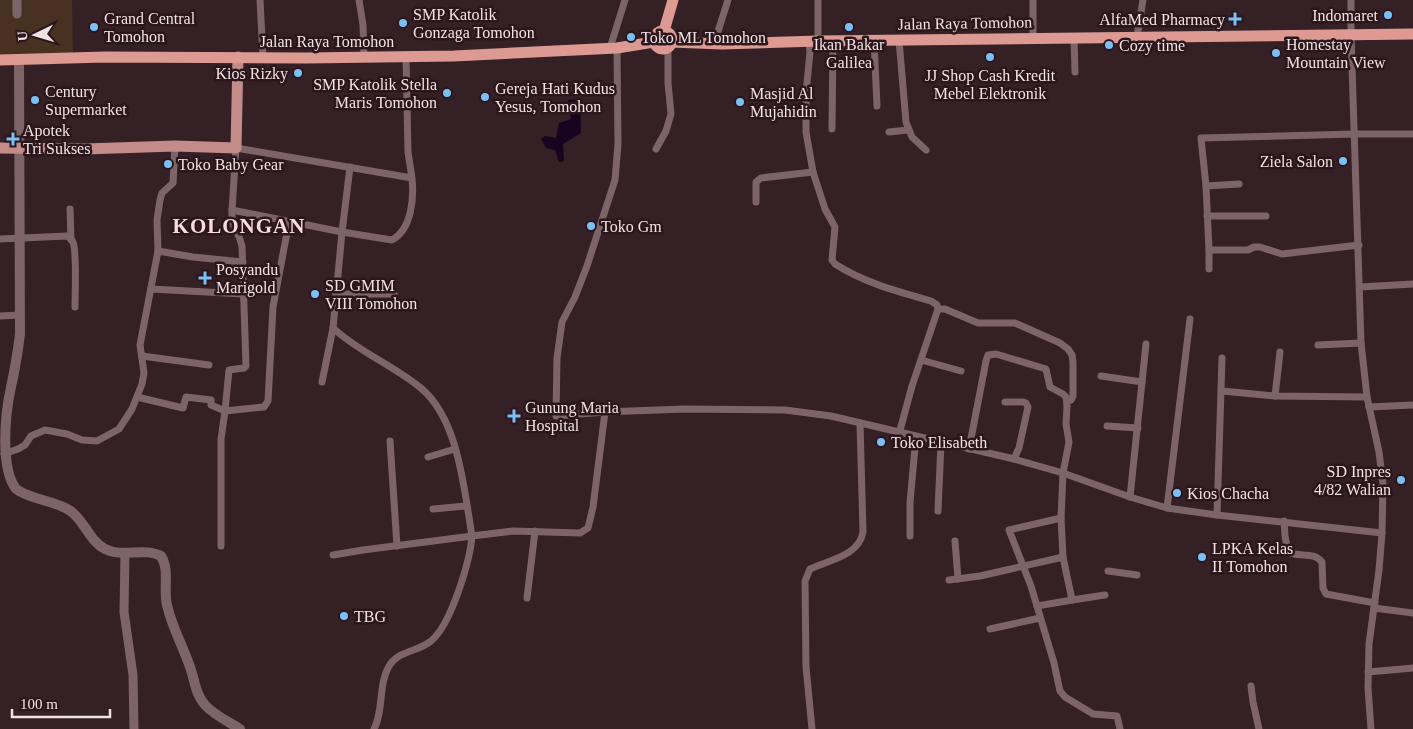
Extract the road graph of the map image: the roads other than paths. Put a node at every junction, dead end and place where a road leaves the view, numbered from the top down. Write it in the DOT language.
graph roads {
  1 [pos="17,0"];
  2 [pos="260,0"];
  3 [pos="359,0"];
  4 [pos="625,0"];
  5 [pos="673,0"];
  6 [pos="728,0"];
  7 [pos="818,0"];
  8 [pos="1033,0"];
  9 [pos="1143,0"];
  10 [pos="1351,0"];
  11 [pos="17,14"];
  12 [pos="664,31"];
  13 [pos="1413,34"];
  14 [pos="1351,35"];
  15 [pos="1137,37"];
  16 [pos="1033,38"];
  17 [pos="1074,38"];
  18 [pos="874,40"];
  19 [pos="899,40"];
  20 [pos="813,41"];
  21 [pos="833,41"];
  22 [pos="654,42"];
  23 [pos="670,44"];
  24 [pos="714,44"];
  25 [pos="614,48"];
  26 [pos="238,57"];
  27 [pos="364,57"];
  28 [pos="406,57"];
  29 [pos="263,58"];
  30 [pos="19,59"];
  31 [pos="0,60"];
  32 [pos="1075,72"];
  33 [pos="877,106"];
  34 [pos="832,129"];
  35 [pos="908,130"];
  36 [pos="889,132"];
  37 [pos="1355,134"];
  38 [pos="1413,134"];
  39 [pos="176,146"];
  40 [pos="19,147"];
  41 [pos="0,148"];
  42 [pos="236,148"];
  43 [pos="656,149"];
  44 [pos="926,150"];
  45 [pos="350,167"];
  46 [pos="812,172"];
  47 [pos="412,178"];
  48 [pos="1239,184"];
  49 [pos="1206,186"];
  50 [pos="756,202"];
  51 [pos="70,209"];
  52 [pos="232,210"];
  53 [pos="1207,216"];
  54 [pos="1266,216"];
  55 [pos="289,222"];
  56 [pos="342,232"];
  57 [pos="18,238"];
  58 [pos="0,239"];
  59 [pos="71,240"];
  60 [pos="1358,245"];
  61 [pos="1209,250"];
  62 [pos="158,251"];
  63 [pos="243,262"];
  64 [pos="1209,269"];
  65 [pos="1413,284"];
  66 [pos="1360,287"];
  67 [pos="151,289"];
  68 [pos="244,294"];
  69 [pos="336,294"];
  70 [pos="394,294"];
  71 [pos="75,307"];
  72 [pos="938,309"];
  73 [pos="20,315"];
  74 [pos="0,316"];
  75 [pos="1190,319"];
  76 [pos="333,328"];
  77 [pos="1361,343"];
  78 [pos="1146,344"];
  79 [pos="1318,345"];
  80 [pos="1280,352"];
  81 [pos="142,356"];
  82 [pos="1222,358"];
  83 [pos="921,360"];
  84 [pos="209,365"];
  85 [pos="961,371"];
  86 [pos="1101,376"];
  87 [pos="322,382"];
  88 [pos="1142,382"];
  89 [pos="1222,391"];
  90 [pos="1275,396"];
  91 [pos="137,397"];
  92 [pos="1367,397"];
  93 [pos="1067,401"];
  94 [pos="1005,402"];
  95 [pos="1413,405"];
  96 [pos="1369,406"];
  97 [pos="225,411"];
  98 [pos="605,412"];
  99 [pos="860,423"];
  100 [pos="1107,426"];
  101 [pos="1138,428"];
  102 [pos="899,434"];
  103 [pos="916,438"];
  104 [pos="390,441"];
  105 [pos="941,443"];
  106 [pos="455,448"];
  107 [pos="969,449"];
  108 [pos="1,455"];
  109 [pos="428,457"];
  110 [pos="1014,459"];
  111 [pos="2,473"];
  112 [pos="1063,473"];
  113 [pos="1130,497"];
  114 [pos="466,506"];
  115 [pos="1167,508"];
  116 [pos="433,509"];
  117 [pos="938,511"];
  118 [pos="1217,515"];
  119 [pos="1061,518"];
  120 [pos="1284,522"];
  121 [pos="535,531"];
  122 [pos="1382,533"];
  123 [pos="472,536"];
  124 [pos="910,536"];
  125 [pos="954,541"];
  126 [pos="221,546"];
  127 [pos="397,546"];
  128 [pos="125,554"];
  129 [pos="333,555"];
  130 [pos="1063,557"];
  131 [pos="1023,565"];
  132 [pos="1108,571"];
  133 [pos="1137,575"];
  134 [pos="958,578"];
  135 [pos="949,580"];
  136 [pos="1105,595"];
  137 [pos="528,598"];
  138 [pos="1072,600"];
  139 [pos="1374,605"];
  140 [pos="1037,606"];
  141 [pos="1413,613"];
  142 [pos="1040,618"];
  143 [pos="990,629"];
  144 [pos="1413,668"];
  145 [pos="1368,672"];
  146 [pos="1251,686"];
  147 [pos="134,729"];
  148 [pos="240,729"];
  149 [pos="374,729"];
  150 [pos="812,729"];
  151 [pos="1120,729"];
  152 [pos="1260,729"];
  153 [pos="1370,729"];
  1 -- 11 [label="street"];
  2 -- 29 [label="street"];
  3 -- 27 [label="street"];
  4 -- 25 [label="street"];
  5 -- 12 [label="highway"];
  6 -- 24 [label="street"];
  7 -- 20 [label="street"];
  8 -- 16 [label="street"];
  9 -- 15 [label="street"];
  10 -- 14 [label="street"];
  12 -- 22 [label="highway"];
  12 -- 23 [label="highway"];
  13 -- 14 [label="highway, Jalan Raya Tomohon"];
  14 -- 15 [label="highway, Jalan Raya Tomohon"];
  14 -- 37 [label="street"];
  15 -- 17 [label="highway, Jalan Raya Tomohon"];
  16 -- 17 [label="highway, Jalan Raya Tomohon"];
  16 -- 19 [label="highway, Jalan Raya Tomohon"];
  17 -- 32 [label="street"];
  18 -- 19 [label="highway, Jalan Raya Tomohon"];
  18 -- 21 [label="highway, Jalan Raya Tomohon"];
  18 -- 33 [label="street"];
  19 -- 35 [label="street"];
  20 -- 21 [label="highway, Jalan Raya Tomohon"];
  20 -- 24 [label="highway, Jalan Raya Tomohon"];
  20 -- 46 [label="street"];
  21 -- 34 [label="street"];
  22 -- 23 [label="highway, Jalan Raya Tomohon"];
  22 -- 25 [label="highway, Jalan Raya Tomohon"];
  23 -- 24 [label="highway, Jalan Raya Tomohon"];
  23 -- 43 [label="street"];
  25 -- 28 [label="highway, Jalan Raya Tomohon"];
  25 -- 98 [label="street"];
  26 -- 29 [label="highway, Jalan Raya Tomohon"];
  26 -- 30 [label="highway, Jalan Raya Tomohon"];
  26 -- 42 [label="main road"];
  27 -- 28 [label="highway, Jalan Raya Tomohon"];
  27 -- 29 [label="highway, Jalan Raya Tomohon"];
  28 -- 47 [label="street"];
  30 -- 31 [label="highway, Jalan Raya Tomohon"];
  30 -- 40 [label="main road"];
  35 -- 36 [label="street"];
  35 -- 44 [label="street"];
  37 -- 38 [label="street"];
  37 -- 49 [label="street"];
  37 -- 60 [label="street"];
  39 -- 40 [label="main road"];
  39 -- 42 [label="main road"];
  39 -- 62 [label="street"];
  40 -- 41 [label="main road"];
  40 -- 57 [label="main road"];
  42 -- 45 [label="street"];
  42 -- 52 [label="street"];
  45 -- 47 [label="street"];
  45 -- 56 [label="street"];
  46 -- 50 [label="street"];
  46 -- 72 [label="street"];
  47 -- 56 [label="street"];
  48 -- 49 [label="street"];
  49 -- 53 [label="street"];
  51 -- 59 [label="street"];
  52 -- 55 [label="street"];
  52 -- 63 [label="street"];
  53 -- 54 [label="street"];
  53 -- 61 [label="street"];
  55 -- 56 [label="street"];
  55 -- 97 [label="street"];
  56 -- 69 [label="street"];
  57 -- 58 [label="street"];
  57 -- 59 [label="street"];
  57 -- 73 [label="main road"];
  59 -- 71 [label="street"];
  60 -- 61 [label="street"];
  60 -- 66 [label="street"];
  61 -- 64 [label="street"];
  62 -- 63 [label="street"];
  62 -- 67 [label="street"];
  63 -- 68 [label="street"];
  65 -- 66 [label="street"];
  66 -- 77 [label="street"];
  67 -- 68 [label="street"];
  67 -- 81 [label="street"];
  68 -- 97 [label="street"];
  69 -- 70 [label="street"];
  69 -- 76 [label="street"];
  72 -- 83 [label="street"];
  72 -- 93 [label="street"];
  73 -- 74 [label="street"];
  73 -- 108 [label="main road"];
  75 -- 115 [label="street"];
  76 -- 87 [label="street"];
  76 -- 106 [label="street"];
  77 -- 79 [label="street"];
  77 -- 92 [label="street"];
  78 -- 88 [label="street"];
  80 -- 90 [label="street"];
  81 -- 84 [label="street"];
  81 -- 91 [label="street"];
  82 -- 89 [label="street"];
  83 -- 85 [label="street"];
  83 -- 102 [label="street"];
  86 -- 88 [label="street"];
  88 -- 101 [label="street"];
  89 -- 90 [label="street"];
  89 -- 118 [label="street"];
  90 -- 92 [label="street"];
  91 -- 97 [label="street"];
  91 -- 108 [label="street"];
  92 -- 96 [label="street"];
  93 -- 107 [label="street"];
  93 -- 112 [label="street"];
  94 -- 110 [label="street"];
  95 -- 96 [label="street"];
  96 -- 122 [label="street"];
  97 -- 126 [label="street"];
  98 -- 99 [label="street"];
  98 -- 121 [label="street"];
  99 -- 102 [label="street"];
  99 -- 150 [label="street"];
  100 -- 101 [label="street"];
  101 -- 113 [label="street"];
  102 -- 103 [label="street"];
  103 -- 105 [label="street"];
  103 -- 124 [label="street"];
  104 -- 127 [label="street"];
  105 -- 107 [label="street"];
  105 -- 117 [label="street"];
  106 -- 109 [label="street"];
  106 -- 114 [label="street"];
  107 -- 110 [label="street"];
  108 -- 111 [label="main road"];
  110 -- 112 [label="street"];
  111 -- 128 [label="main road"];
  112 -- 113 [label="street"];
  112 -- 119 [label="street"];
  113 -- 115 [label="street"];
  114 -- 116 [label="street"];
  114 -- 123 [label="street"];
  115 -- 118 [label="street"];
  118 -- 120 [label="street"];
  119 -- 130 [label="street"];
  119 -- 131 [label="street"];
  120 -- 122 [label="street"];
  120 -- 139 [label="street"];
  121 -- 123 [label="street"];
  121 -- 137 [label="street"];
  122 -- 139 [label="street"];
  123 -- 127 [label="street"];
  123 -- 149 [label="street"];
  125 -- 134 [label="street"];
  127 -- 129 [label="street"];
  128 -- 147 [label="street"];
  128 -- 148 [label="main road"];
  130 -- 131 [label="street"];
  130 -- 138 [label="street"];
  131 -- 134 [label="street"];
  131 -- 140 [label="street"];
  132 -- 133 [label="street"];
  134 -- 135 [label="street"];
  136 -- 138 [label="street"];
  138 -- 140 [label="street"];
  139 -- 141 [label="street"];
  139 -- 145 [label="street"];
  140 -- 142 [label="street"];
  142 -- 143 [label="street"];
  142 -- 151 [label="street"];
  144 -- 145 [label="street"];
  145 -- 153 [label="street"];
  146 -- 152 [label="street"];
}
